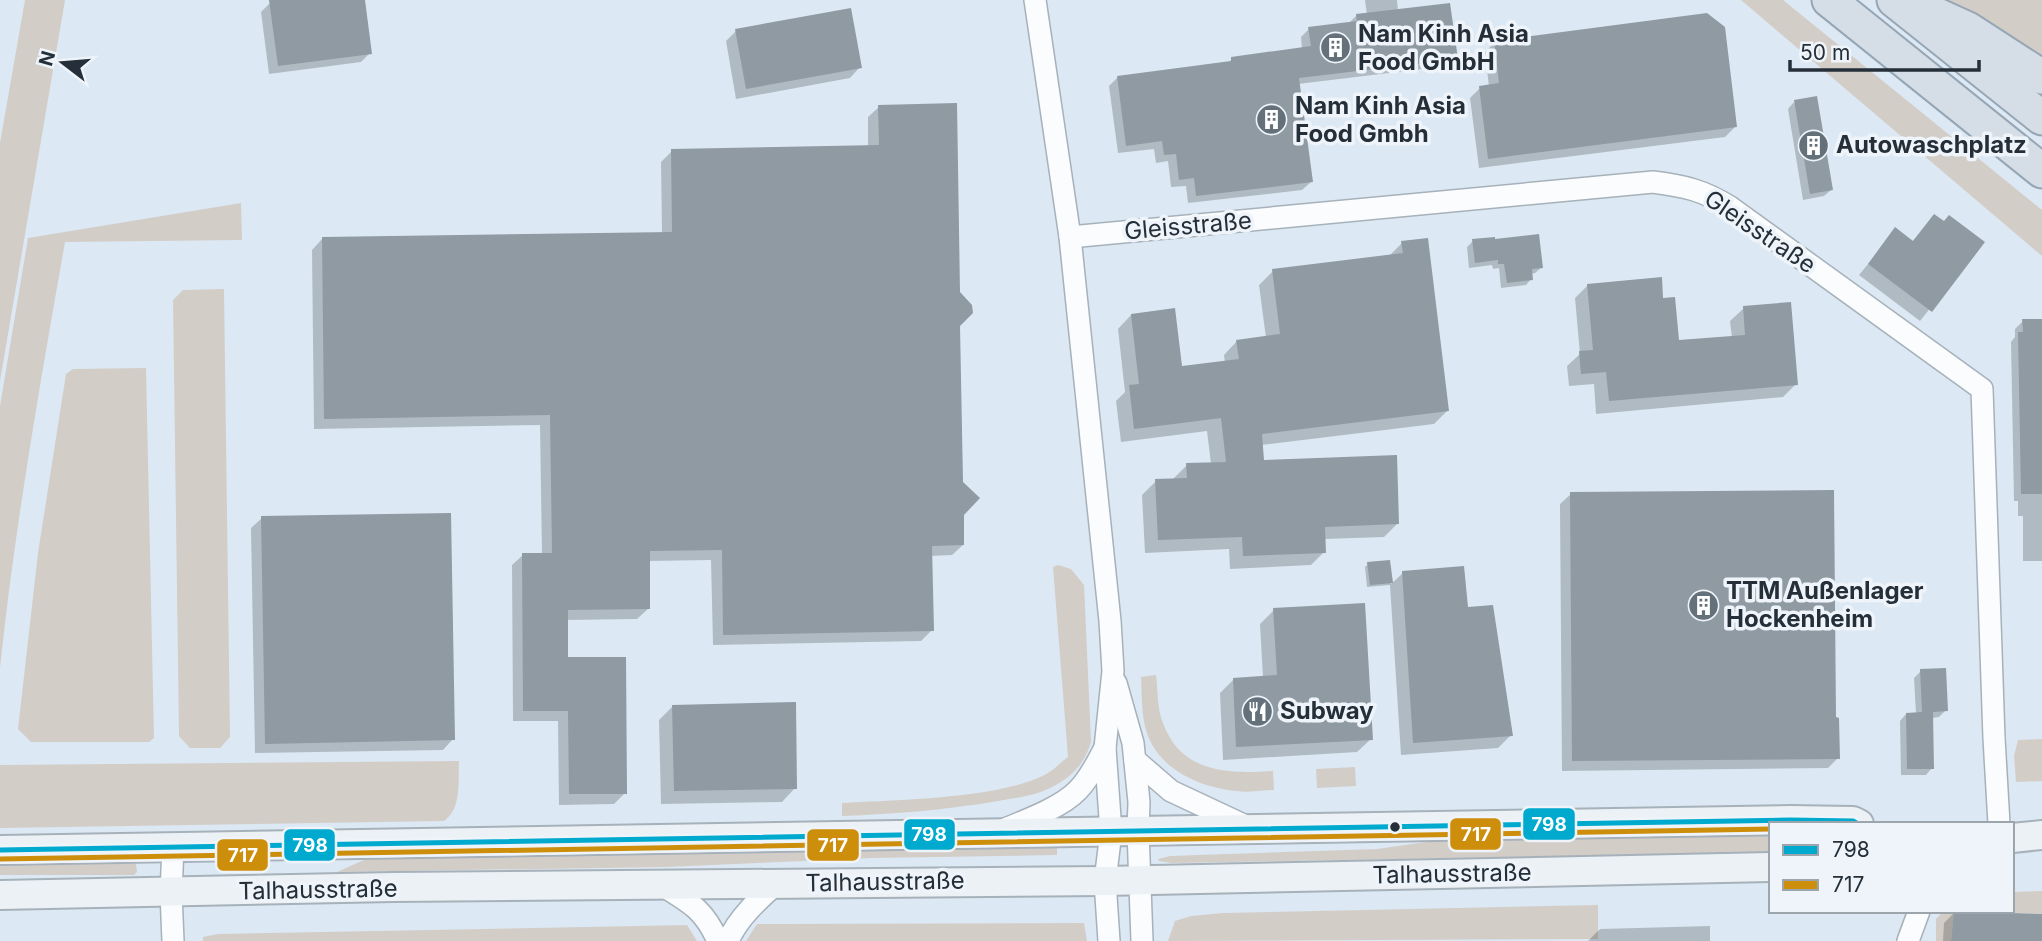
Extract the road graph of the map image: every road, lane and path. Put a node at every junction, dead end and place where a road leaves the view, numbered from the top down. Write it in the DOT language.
graph roads {
  1 [pos="1035,0"];
  2 [pos="1829,0"];
  3 [pos="1894,0"];
  4 [pos="1902,0"];
  5 [pos="2042,77"];
  6 [pos="2042,118"];
  7 [pos="2042,171"];
  8 [pos="1070,237"];
  9 [pos="1113,671"];
  10 [pos="1105,748"];
  11 [pos="1135,760"];
  12 [pos="1855,822"];
  13 [pos="1999,822"];
  14 [pos="1252,829"];
  15 [pos="1124,831"];
  16 [pos="993,834"];
  17 [pos="2042,835"];
  18 [pos="2014,838"];
  19 [pos="173,847"];
  20 [pos="0,850"];
  21 [pos="1769,867"];
  22 [pos="1139,880"];
  23 [pos="1105,881"];
  24 [pos="777,883"];
  25 [pos="663,886"];
  26 [pos="171,893"];
  27 [pos="0,895"];
  28 [pos="1900,913"];
  29 [pos="1918,913"];
  30 [pos="173,941"];
  31 [pos="718,941"];
  32 [pos="728,941"];
  33 [pos="1110,941"];
  34 [pos="1142,941"];
  35 [pos="1902,941"];
  36 [pos="1908,941"];
  1 -- 8 [label="street"];
  2 -- 7 [label="highway"];
  3 -- 6 [label="highway"];
  4 -- 5 [label="highway"];
  8 -- 9 [label="street"];
  8 -- 13 [label="street, Gleisstraße"];
  9 -- 10 [label="street"];
  9 -- 11 [label="street"];
  10 -- 15 [label="street"];
  10 -- 16 [label="street"];
  11 -- 14 [label="street"];
  11 -- 15 [label="street"];
  12 -- 14 [label="main road, Talhausstraße"];
  14 -- 15 [label="main road, Talhausstraße"];
  15 -- 16 [label="main road, Talhausstraße"];
  15 -- 22 [label="street"];
  15 -- 23 [label="street"];
  16 -- 19 [label="main road, Talhausstraße"];
  17 -- 18 [label="main road"];
  19 -- 20 [label="main road, Talhausstraße"];
  19 -- 26 [label="street"];
  21 -- 22 [label="main road, Talhausstraße"];
  22 -- 23 [label="main road, Talhausstraße"];
  22 -- 34 [label="street"];
  23 -- 24 [label="main road, Talhausstraße"];
  23 -- 33 [label="street"];
  24 -- 25 [label="main road, Talhausstraße"];
  24 -- 32 [label="street"];
  25 -- 26 [label="main road, Talhausstraße"];
  25 -- 31 [label="street"];
  26 -- 27 [label="main road, Talhausstraße"];
  26 -- 30 [label="street"];
  28 -- 35 [label="street"];
  29 -- 36 [label="street"];
}
